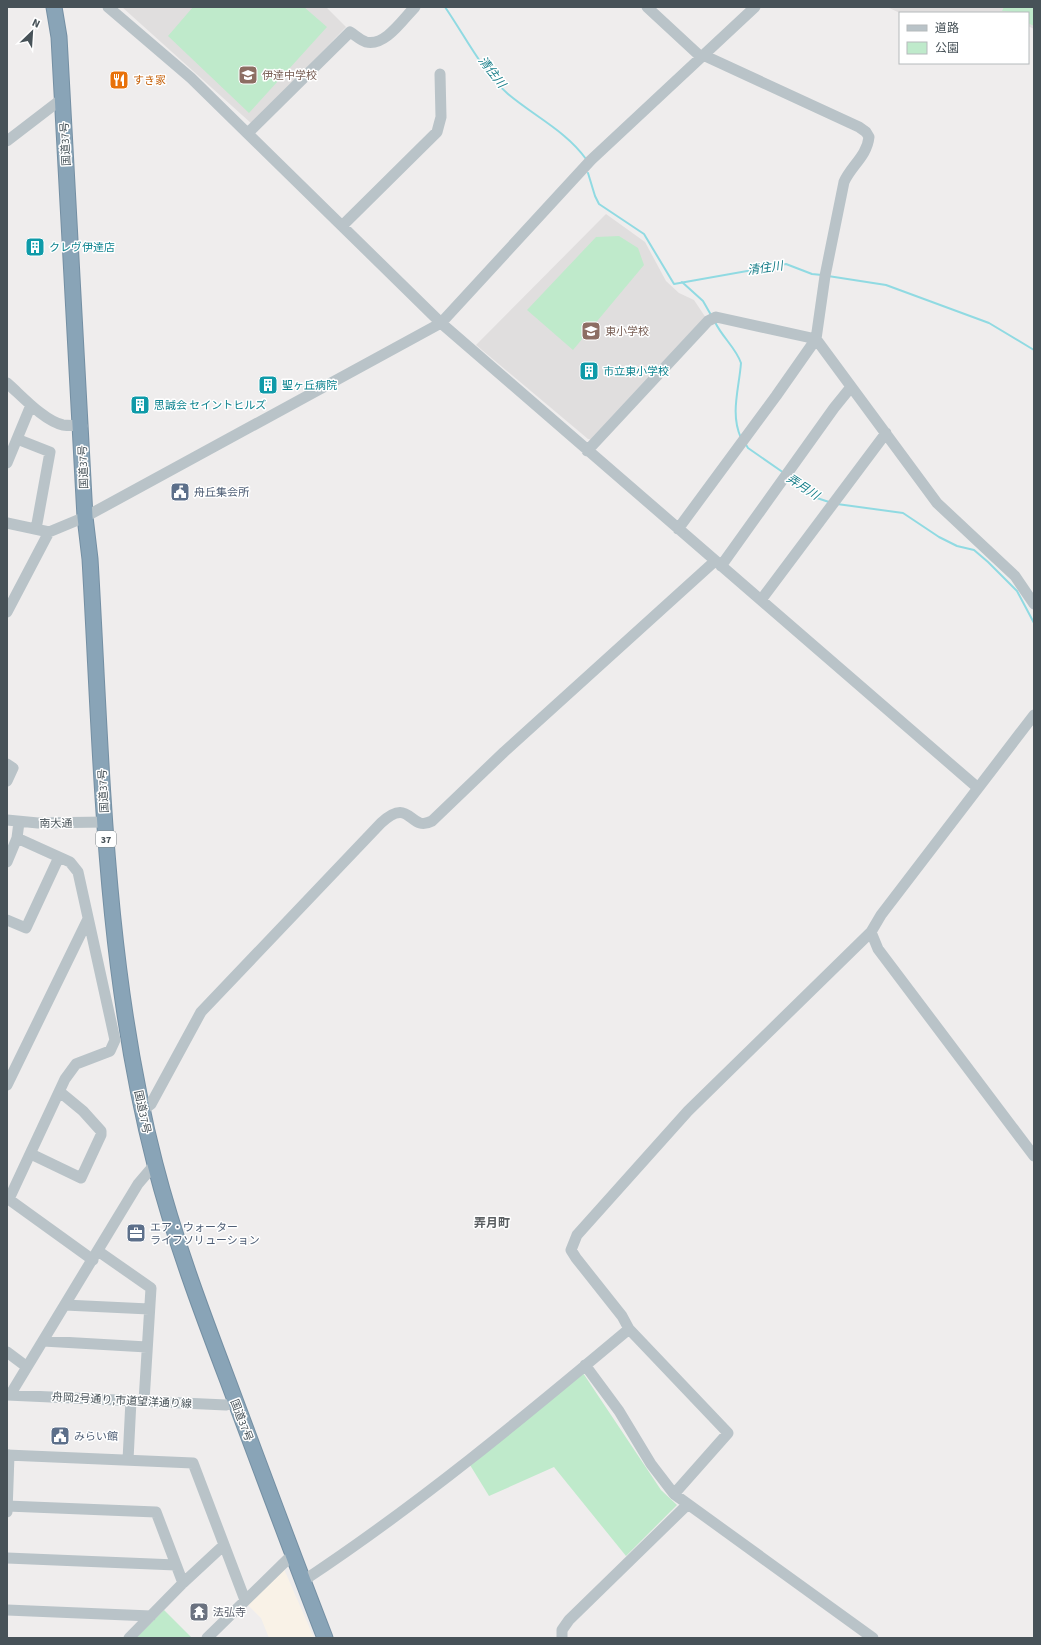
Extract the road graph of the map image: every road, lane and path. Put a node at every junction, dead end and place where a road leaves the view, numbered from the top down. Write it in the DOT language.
graph roads {
  1 [pos="54,7"];
  2 [pos="108,7"];
  3 [pos="415,7"];
  4 [pos="647,7"];
  5 [pos="755,7"];
  6 [pos="702,56"];
  7 [pos="440,74"];
  8 [pos="62,98"];
  9 [pos="248,133"];
  10 [pos="8,140"];
  11 [pos="342,226"];
  12 [pos="441,323"];
  13 [pos="816,339"];
  14 [pos="7,383"];
  15 [pos="851,387"];
  16 [pos="31,405"];
  17 [pos="82,426"];
  18 [pos="886,433"];
  19 [pos="17,439"];
  20 [pos="587,451"];
  21 [pos="7,463"];
  22 [pos="85,517"];
  23 [pos="7,522"];
  24 [pos="36,529"];
  25 [pos="678,529"];
  26 [pos="49,532"];
  27 [pos="718,563"];
  28 [pos="761,600"];
  29 [pos="1034,604"];
  30 [pos="7,612"];
  31 [pos="1034,715"];
  32 [pos="7,764"];
  33 [pos="7,781"];
  34 [pos="978,788"];
  35 [pos="7,820"];
  36 [pos="19,822"];
  37 [pos="105,822"];
  38 [pos="17,838"];
  39 [pos="59,857"];
  40 [pos="7,862"];
  41 [pos="88,919"];
  42 [pos="7,920"];
  43 [pos="872,932"];
  44 [pos="7,1085"];
  45 [pos="60,1092"];
  46 [pos="143,1110"];
  47 [pos="31,1154"];
  48 [pos="1034,1156"];
  49 [pos="155,1164"];
  50 [pos="8,1198"];
  51 [pos="95,1256"];
  52 [pos="65,1305"];
  53 [pos="149,1309"];
  54 [pos="629,1329"];
  55 [pos="43,1342"];
  56 [pos="147,1347"];
  57 [pos="7,1352"];
  58 [pos="585,1365"];
  59 [pos="27,1367"];
  60 [pos="9,1395"];
  61 [pos="131,1400"];
  62 [pos="144,1401"];
  63 [pos="236,1402"];
  64 [pos="8,1455"];
  65 [pos="128,1460"];
  66 [pos="674,1494"];
  67 [pos="687,1504"];
  68 [pos="7,1506"];
  69 [pos="7,1512"];
  70 [pos="224,1545"];
  71 [pos="293,1554"];
  72 [pos="7,1558"];
  73 [pos="176,1565"];
  74 [pos="303,1581"];
  75 [pos="184,1583"];
  76 [pos="245,1600"];
  77 [pos="7,1610"];
  78 [pos="151,1616"];
  79 [pos="129,1638"];
  80 [pos="207,1638"];
  81 [pos="324,1638"];
  82 [pos="562,1638"];
  83 [pos="873,1638"];
  1 -- 8 [label="highway, 国道37号 / 37"];
  2 -- 9 [label="street"];
  3 -- 9 [label="street"];
  4 -- 6 [label="street"];
  5 -- 6 [label="street"];
  6 -- 12 [label="street"];
  6 -- 13 [label="street"];
  7 -- 11 [label="street"];
  8 -- 10 [label="street"];
  8 -- 17 [label="highway, 国道37号 / 37"];
  9 -- 11 [label="street"];
  11 -- 12 [label="street"];
  12 -- 20 [label="street"];
  12 -- 22 [label="street"];
  13 -- 15 [label="street"];
  13 -- 20 [label="street"];
  13 -- 25 [label="street"];
  14 -- 16 [label="street"];
  15 -- 18 [label="street"];
  15 -- 27 [label="street"];
  16 -- 17 [label="street"];
  16 -- 19 [label="street"];
  17 -- 22 [label="highway, 国道37号 / 37"];
  18 -- 28 [label="street"];
  18 -- 29 [label="street"];
  19 -- 21 [label="street"];
  19 -- 24 [label="street"];
  20 -- 25 [label="street"];
  22 -- 26 [label="street"];
  22 -- 37 [label="highway, 国道37号 / 37"];
  23 -- 24 [label="street"];
  24 -- 26 [label="street"];
  25 -- 27 [label="street"];
  26 -- 30 [label="street"];
  27 -- 28 [label="street"];
  27 -- 46 [label="street"];
  28 -- 34 [label="street"];
  31 -- 34 [label="street"];
  32 -- 33 [label="street"];
  34 -- 43 [label="street"];
  35 -- 36 [label="street, 南大通"];
  36 -- 37 [label="street, 南大通"];
  36 -- 38 [label="street"];
  37 -- 46 [label="highway, 国道37号 / 37"];
  38 -- 39 [label="street"];
  38 -- 40 [label="street"];
  39 -- 41 [label="street"];
  39 -- 42 [label="street"];
  41 -- 44 [label="street"];
  41 -- 45 [label="street"];
  43 -- 48 [label="street"];
  43 -- 54 [label="street"];
  45 -- 47 [label="street"];
  45 -- 47 [label="street"];
  46 -- 49 [label="highway, 国道37号 / 37"];
  47 -- 50 [label="street"];
  49 -- 51 [label="street"];
  49 -- 63 [label="highway, 国道37号 / 37"];
  50 -- 51 [label="street"];
  51 -- 52 [label="street"];
  51 -- 53 [label="street"];
  52 -- 53 [label="street"];
  52 -- 55 [label="street"];
  53 -- 56 [label="street"];
  54 -- 58 [label="street"];
  54 -- 66 [label="street"];
  55 -- 56 [label="street"];
  55 -- 59 [label="street"];
  56 -- 62 [label="street"];
  57 -- 59 [label="street"];
  58 -- 66 [label="street"];
  58 -- 74 [label="street"];
  59 -- 60 [label="street"];
  60 -- 61 [label="street, 舟岡2号通り,市道望洋通り線"];
  61 -- 62 [label="street, 舟岡2号通り,市道望洋通り線"];
  61 -- 65 [label="street"];
  62 -- 63 [label="street, 舟岡2号通り,市道望洋通り線"];
  63 -- 71 [label="highway, 国道37号 / 37"];
  64 -- 65 [label="street"];
  64 -- 68 [label="street"];
  65 -- 70 [label="street"];
  66 -- 67 [label="street"];
  67 -- 82 [label="street"];
  67 -- 83 [label="street"];
  68 -- 69 [label="street"];
  68 -- 73 [label="street"];
  70 -- 75 [label="street"];
  70 -- 76 [label="street"];
  71 -- 74 [label="highway, 国道37号 / 37"];
  71 -- 76 [label="street"];
  72 -- 73 [label="street"];
  73 -- 75 [label="street"];
  74 -- 81 [label="highway, 国道37号 / 37"];
  75 -- 78 [label="street"];
  76 -- 80 [label="street"];
  77 -- 78 [label="street"];
  78 -- 79 [label="street"];
}
